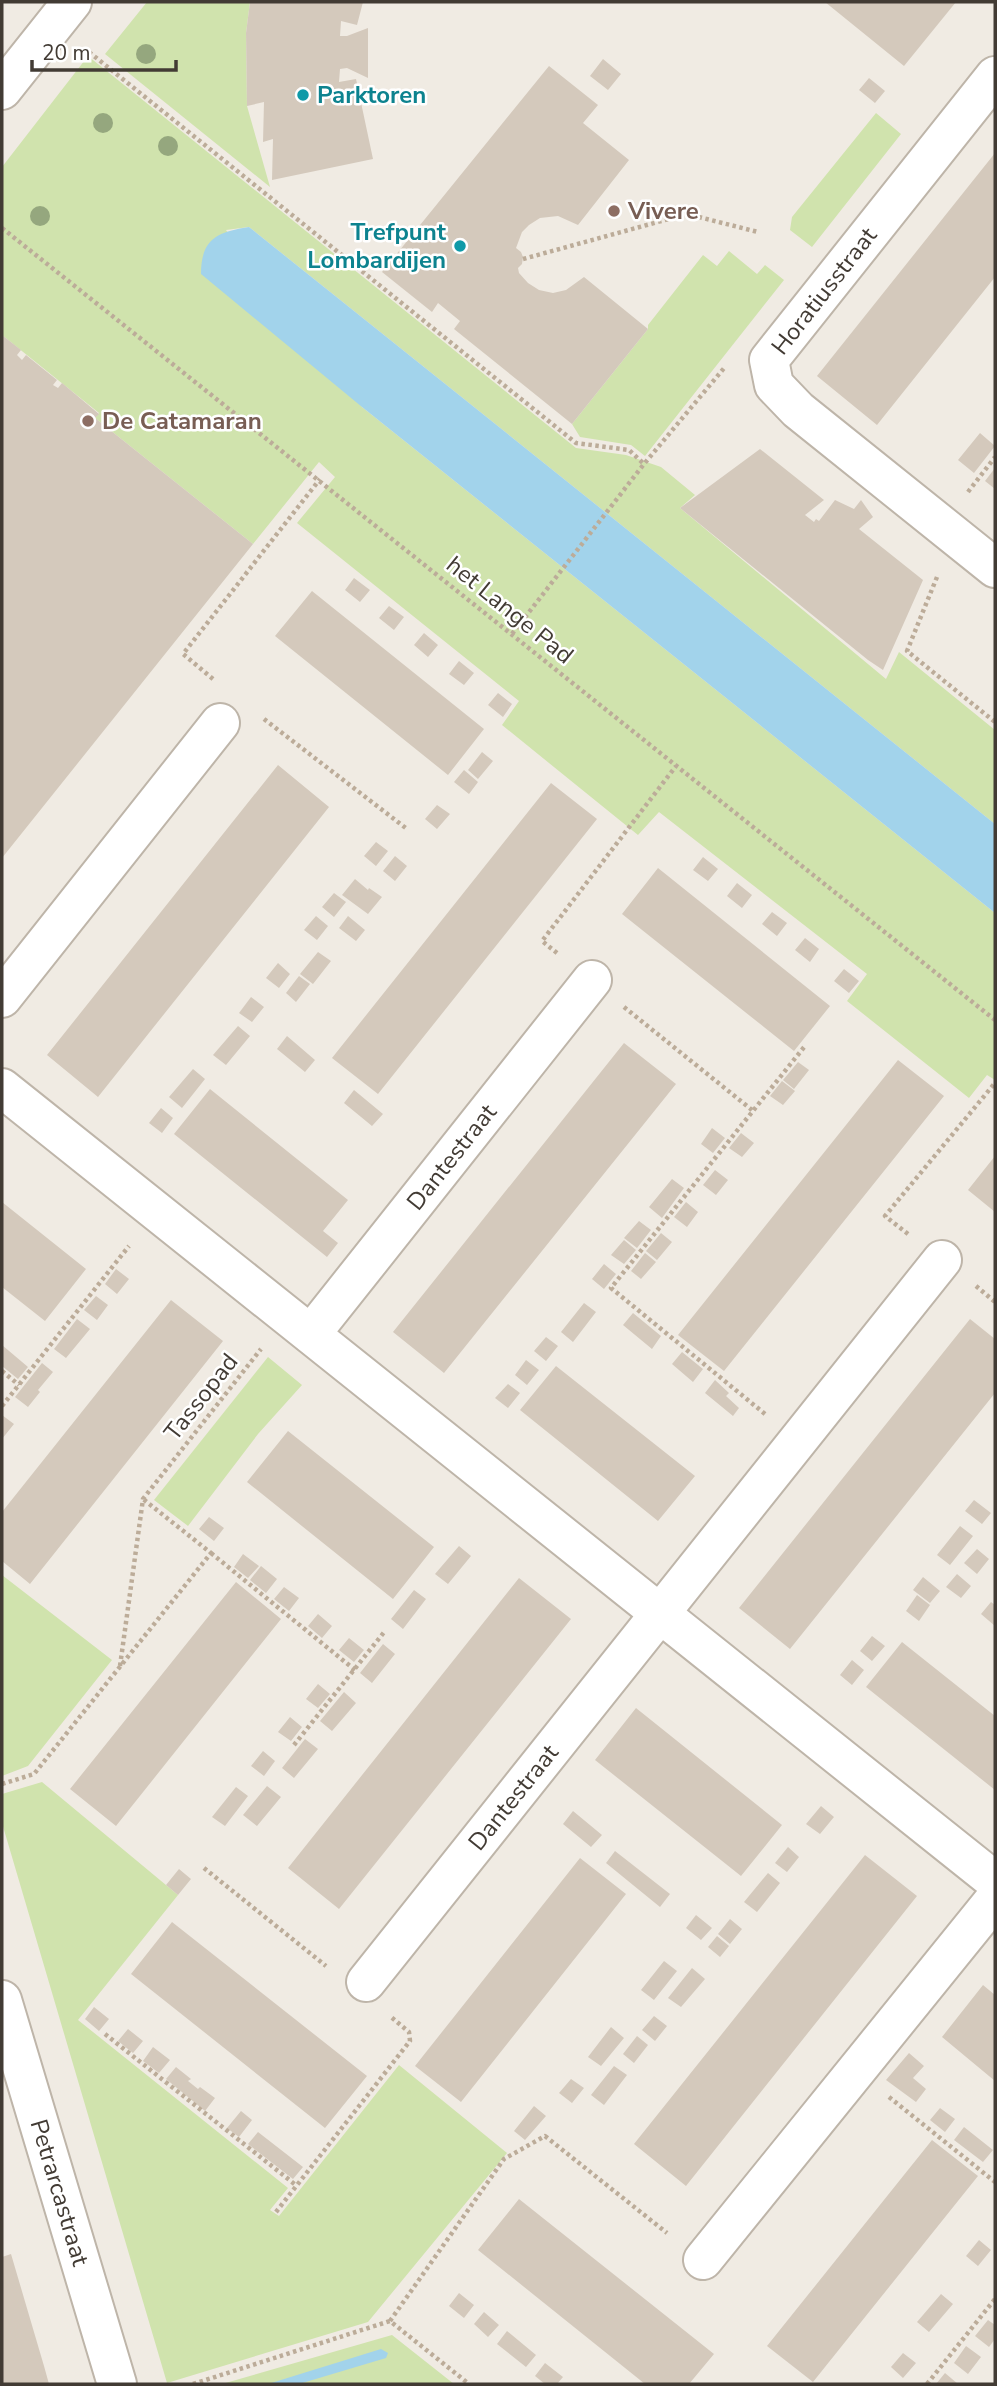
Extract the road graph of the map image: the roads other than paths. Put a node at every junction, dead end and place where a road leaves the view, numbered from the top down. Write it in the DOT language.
graph roads {
  1 [pos="63,13"];
  2 [pos="995,76"];
  3 [pos="2,90"];
  4 [pos="995,568"];
  5 [pos="220,723"];
  6 [pos="592,980"];
  7 [pos="2,998"];
  8 [pos="2,1088"];
  9 [pos="942,1260"];
  10 [pos="299,1325"];
  11 [pos="661,1613"];
  12 [pos="995,1881"];
  13 [pos="995,1899"];
  14 [pos="366,1982"];
  15 [pos="2,2000"];
  16 [pos="18,2118"];
  17 [pos="703,2260"];
  18 [pos="117,2384"];
  1 -- 3 [label="street"];
  2 -- 4 [label="street, Horatiusstraat"];
  5 -- 7 [label="street"];
  6 -- 10 [label="street, Dantestraat"];
  8 -- 10 [label="street"];
  9 -- 11 [label="street, Dantestraat"];
  10 -- 11 [label="street"];
  11 -- 12 [label="street"];
  11 -- 14 [label="street, Dantestraat"];
  13 -- 17 [label="street"];
  15 -- 16 [label="street, Petrarcastraat"];
  16 -- 18 [label="street, Petrarcastraat"];
}
